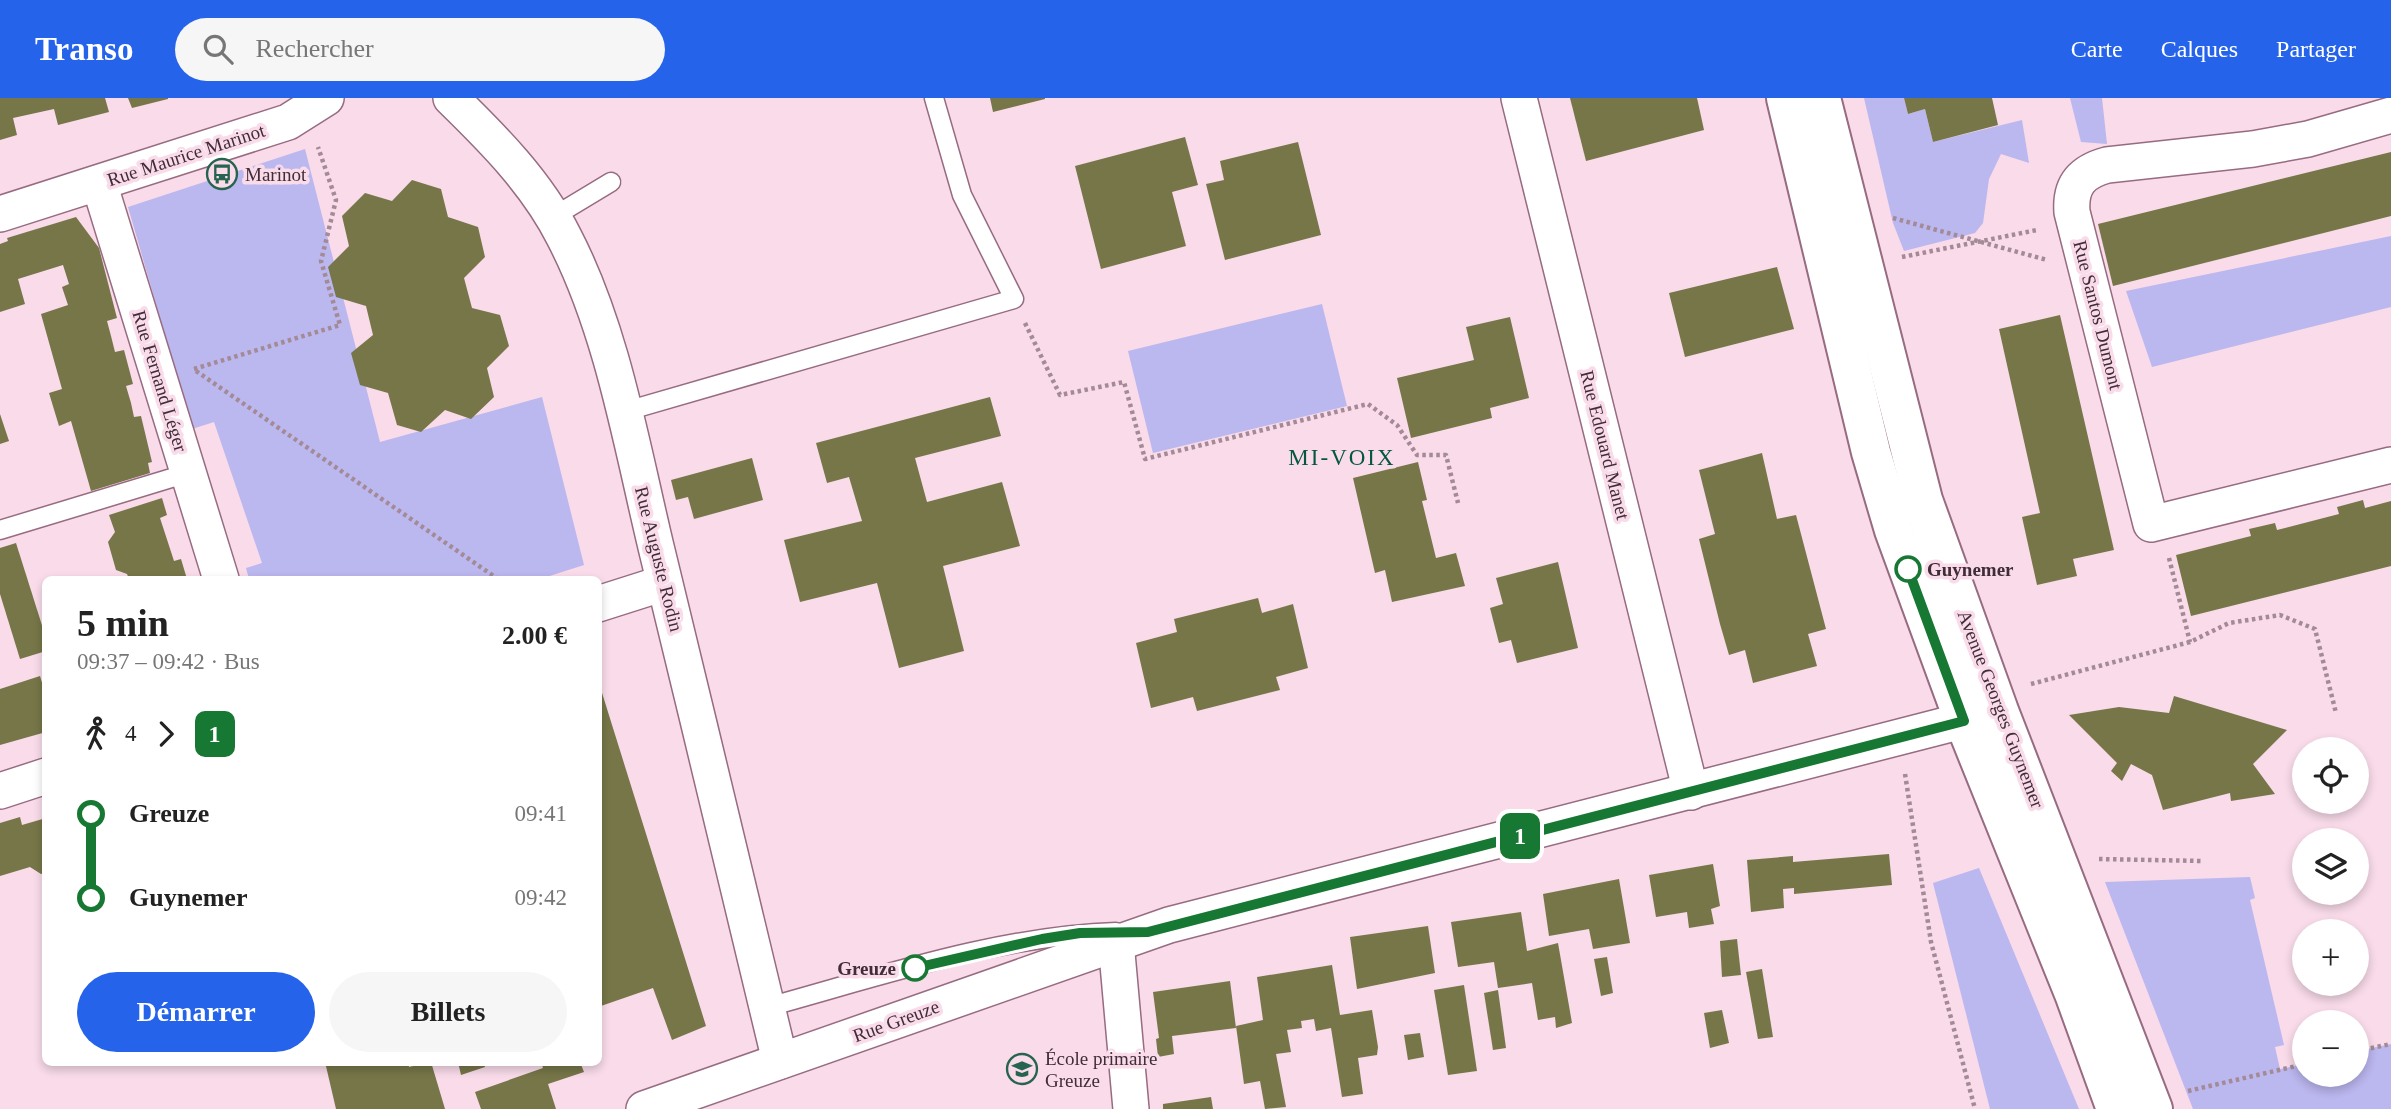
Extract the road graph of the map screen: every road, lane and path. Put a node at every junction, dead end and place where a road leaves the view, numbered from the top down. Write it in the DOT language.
graph roads {
  1 [pos="450,98"];
  2 [pos="934,98"];
  3 [pos="1519,98"];
  4 [pos="1786,98"];
  5 [pos="1821,98"];
  6 [pos="316,105"];
  7 [pos="2391,116"];
  8 [pos="611,182"];
  9 [pos="99,183"];
  10 [pos="1848,205"];
  11 [pos="0,214"];
  12 [pos="553,217"];
  13 [pos="2075,223"];
  14 [pos="1975,240"];
  15 [pos="1863,266"];
  16 [pos="2087,271"];
  17 [pos="1014,299"];
  18 [pos="193,369"];
  19 [pos="159,377"];
  20 [pos="623,412"];
  21 [pos="2391,465"];
  22 [pos="188,473"];
  23 [pos="1458,503"];
  24 [pos="2161,523"];
  25 [pos="0,530"];
  26 [pos="220,576"];
  27 [pos="494,576"];
  28 [pos="664,583"];
  29 [pos="602,603"];
  30 [pos="2190,642"];
  31 [pos="1986,709"];
  32 [pos="2336,713"];
  33 [pos="1899,738"];
  34 [pos="42,777"];
  35 [pos="0,790"];
  36 [pos="1691,792"];
  37 [pos="2058,858"];
  38 [pos="2203,861"];
  39 [pos="1132,937"];
  40 [pos="768,1007"];
  41 [pos="2391,1044"];
  42 [pos="2369,1049"];
  43 [pos="780,1061"];
  44 [pos="2292,1067"];
  45 [pos="2139,1106"];
  46 [pos="644,1109"];
  47 [pos="1131,1109"];
  48 [pos="1975,1109"];
  1 -- 12 [label="street, Rue Auguste Rodin"];
  2 -- 17 [label="lane"];
  3 -- 36 [label="street, Rue Edouard Manet"];
  4 -- 31 [label="street, Avenue Georges Guynemer"];
  5 -- 10 [label="street, Avenue Georges Guynemer"];
  6 -- 9 [label="street, Rue Maurice Marinot"];
  6 -- 18 [label="path"];
  7 -- 13 [label="street, Rue Santos Dumont"];
  8 -- 12 [label="lane"];
  9 -- 11 [label="street, Rue Maurice Marinot"];
  9 -- 19 [label="street, Rue Fernand Léger"];
  10 -- 14 [label="path"];
  10 -- 15 [label="street, Avenue Georges Guynemer"];
  12 -- 20 [label="street, Rue Auguste Rodin"];
  13 -- 14 [label="path"];
  13 -- 16 [label="street, Rue Santos Dumont"];
  14 -- 15 [label="path"];
  14 -- 16 [label="path"];
  15 -- 31 [label="street, Avenue Georges Guynemer"];
  16 -- 24 [label="street, Rue Santos Dumont"];
  17 -- 20 [label="lane"];
  17 -- 23 [label="path"];
  18 -- 19 [label="path"];
  18 -- 27 [label="path"];
  19 -- 22 [label="street, Rue Fernand Léger"];
  20 -- 28 [label="street, Rue Auguste Rodin"];
  21 -- 24 [label="street"];
  22 -- 25 [label="lane"];
  22 -- 26 [label="street, Rue Fernand Léger"];
  24 -- 30 [label="path"];
  28 -- 29 [label="street"];
  28 -- 40 [label="street, Rue Auguste Rodin"];
  30 -- 31 [label="path"];
  30 -- 32 [label="path"];
  31 -- 33 [label="street, Rue Greuze"];
  31 -- 37 [label="street, Avenue Georges Guynemer"];
  31 -- 45 [label="street, Avenue Georges Guynemer"];
  33 -- 36 [label="street, Rue Greuze"];
  33 -- 48 [label="path"];
  34 -- 35 [label="street"];
  36 -- 39 [label="street, Rue Greuze"];
  37 -- 38 [label="path"];
  37 -- 45 [label="street, Avenue Georges Guynemer"];
  39 -- 40 [label="lane, Rue Greuze"];
  39 -- 43 [label="street, Rue Greuze"];
  39 -- 47 [label="street"];
  40 -- 43 [label="street, Rue Auguste Rodin"];
  41 -- 42 [label="path"];
  43 -- 46 [label="street, Rue Greuze"];
  44 -- 45 [label="path"];
}
